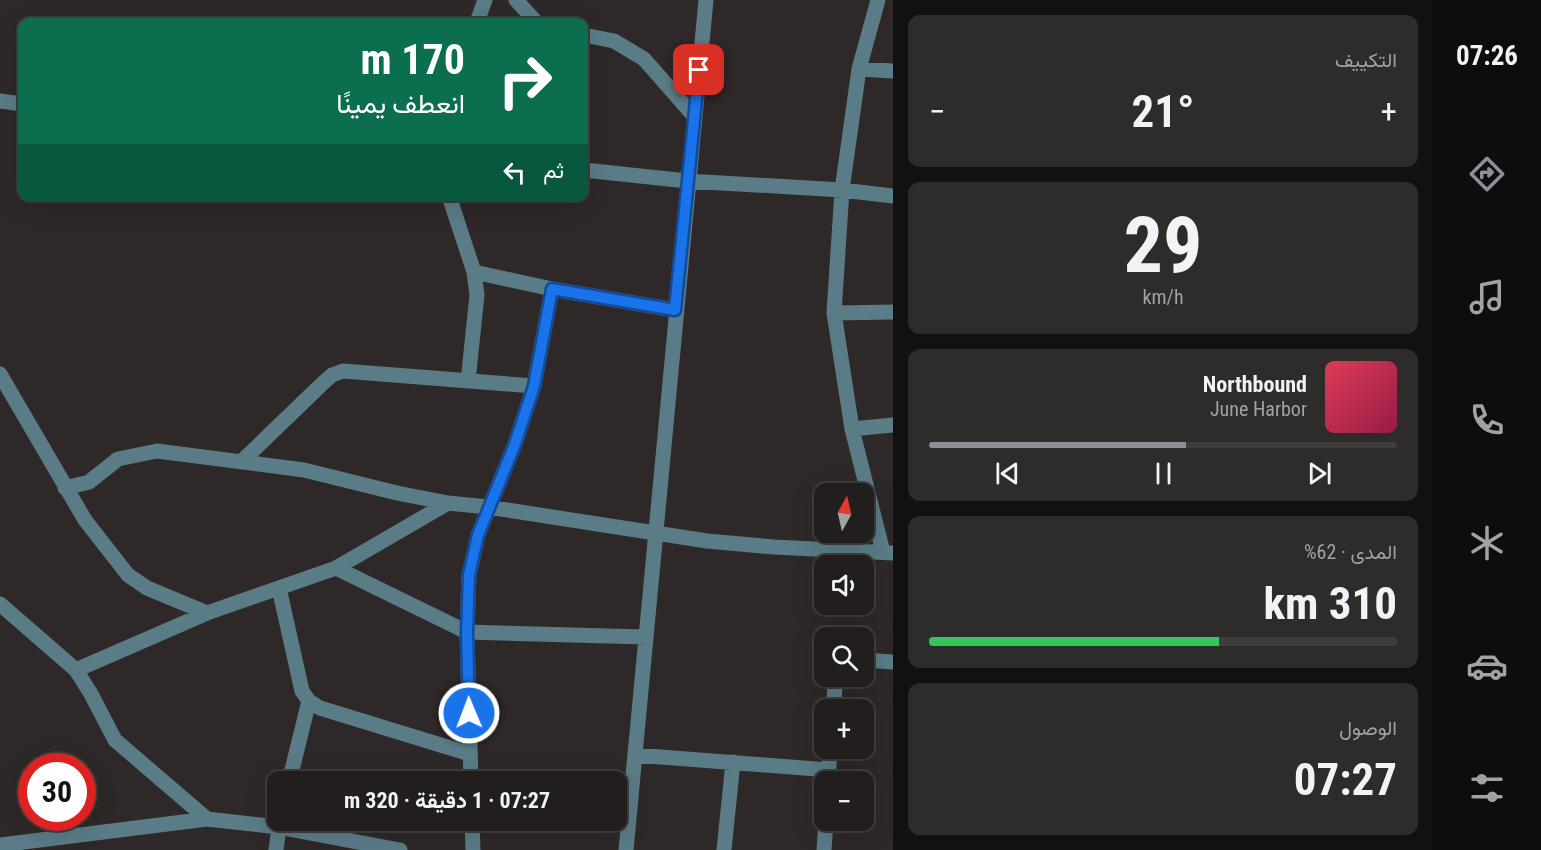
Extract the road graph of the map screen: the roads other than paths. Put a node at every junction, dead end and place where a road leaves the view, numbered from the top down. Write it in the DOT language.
graph roads {
  1 [pos="484,0"];
  2 [pos="516,0"];
  3 [pos="706,0"];
  4 [pos="878,0"];
  5 [pos="478,18"];
  6 [pos="532,18"];
  7 [pos="588,36"];
  8 [pos="859,69"];
  9 [pos="893,71"];
  10 [pos="0,101"];
  11 [pos="18,103"];
  12 [pos="695,117"];
  13 [pos="588,170"];
  14 [pos="687,181"];
  15 [pos="842,190"];
  16 [pos="893,196"];
  17 [pos="451,201"];
  18 [pos="474,272"];
  19 [pos="552,289"];
  20 [pos="675,310"];
  21 [pos="893,312"];
  22 [pos="834,313"];
  23 [pos="0,374"];
  24 [pos="468,381"];
  25 [pos="534,386"];
  26 [pos="893,425"];
  27 [pos="852,429"];
  28 [pos="242,462"];
  29 [pos="65,488"];
  30 [pos="448,503"];
  31 [pos="488,507"];
  32 [pos="655,533"];
  33 [pos="888,553"];
  34 [pos="336,568"];
  35 [pos="279,588"];
  36 [pos="0,604"];
  37 [pos="207,613"];
  38 [pos="467,632"];
  39 [pos="645,637"];
  40 [pos="874,661"];
  41 [pos="893,662"];
  42 [pos="76,669"];
  43 [pos="309,701"];
  44 [pos="470,754"];
  45 [pos="635,755"];
  46 [pos="733,762"];
  47 [pos="292,771"];
  48 [pos="471,771"];
  49 [pos="814,774"];
  50 [pos="207,819"];
  51 [pos="267,823"];
  52 [pos="278,831"];
  53 [pos="312,831"];
  54 [pos="472,831"];
  55 [pos="825,831"];
  56 [pos="0,845"];
  57 [pos="276,850"];
  58 [pos="400,850"];
  59 [pos="473,850"];
  60 [pos="626,850"];
  61 [pos="724,850"];
  62 [pos="824,850"];
  1 -- 5 [label="street"];
  2 -- 6 [label="street"];
  3 -- 12 [label="street"];
  4 -- 8 [label="street"];
  7 -- 12 [label="street"];
  8 -- 9 [label="street"];
  8 -- 15 [label="street"];
  10 -- 11 [label="street"];
  12 -- 14 [label="street"];
  13 -- 14 [label="street"];
  14 -- 15 [label="street"];
  14 -- 20 [label="street"];
  15 -- 16 [label="street"];
  15 -- 22 [label="street"];
  17 -- 18 [label="street"];
  18 -- 19 [label="street"];
  18 -- 24 [label="street"];
  19 -- 20 [label="street"];
  19 -- 25 [label="street"];
  20 -- 32 [label="street"];
  21 -- 22 [label="street"];
  22 -- 27 [label="street"];
  23 -- 29 [label="street"];
  24 -- 25 [label="street"];
  24 -- 28 [label="street"];
  25 -- 31 [label="street"];
  26 -- 27 [label="street"];
  27 -- 33 [label="street"];
  28 -- 29 [label="street"];
  28 -- 30 [label="street"];
  29 -- 37 [label="street"];
  30 -- 31 [label="street"];
  30 -- 34 [label="street"];
  31 -- 32 [label="street"];
  31 -- 38 [label="street"];
  32 -- 33 [label="street"];
  32 -- 39 [label="street"];
  34 -- 35 [label="street"];
  34 -- 38 [label="street"];
  35 -- 37 [label="street"];
  35 -- 43 [label="street"];
  36 -- 42 [label="street"];
  37 -- 42 [label="street"];
  38 -- 39 [label="street"];
  38 -- 44 [label="street"];
  39 -- 45 [label="street"];
  40 -- 41 [label="street"];
  42 -- 50 [label="street"];
  43 -- 44 [label="street"];
  43 -- 47 [label="street"];
  44 -- 48 [label="street"];
  45 -- 46 [label="street"];
  45 -- 60 [label="street"];
  46 -- 49 [label="street"];
  46 -- 61 [label="street"];
  50 -- 51 [label="street"];
  50 -- 56 [label="street"];
  52 -- 57 [label="street"];
  53 -- 58 [label="street"];
  54 -- 59 [label="street"];
  55 -- 62 [label="street"];
}
